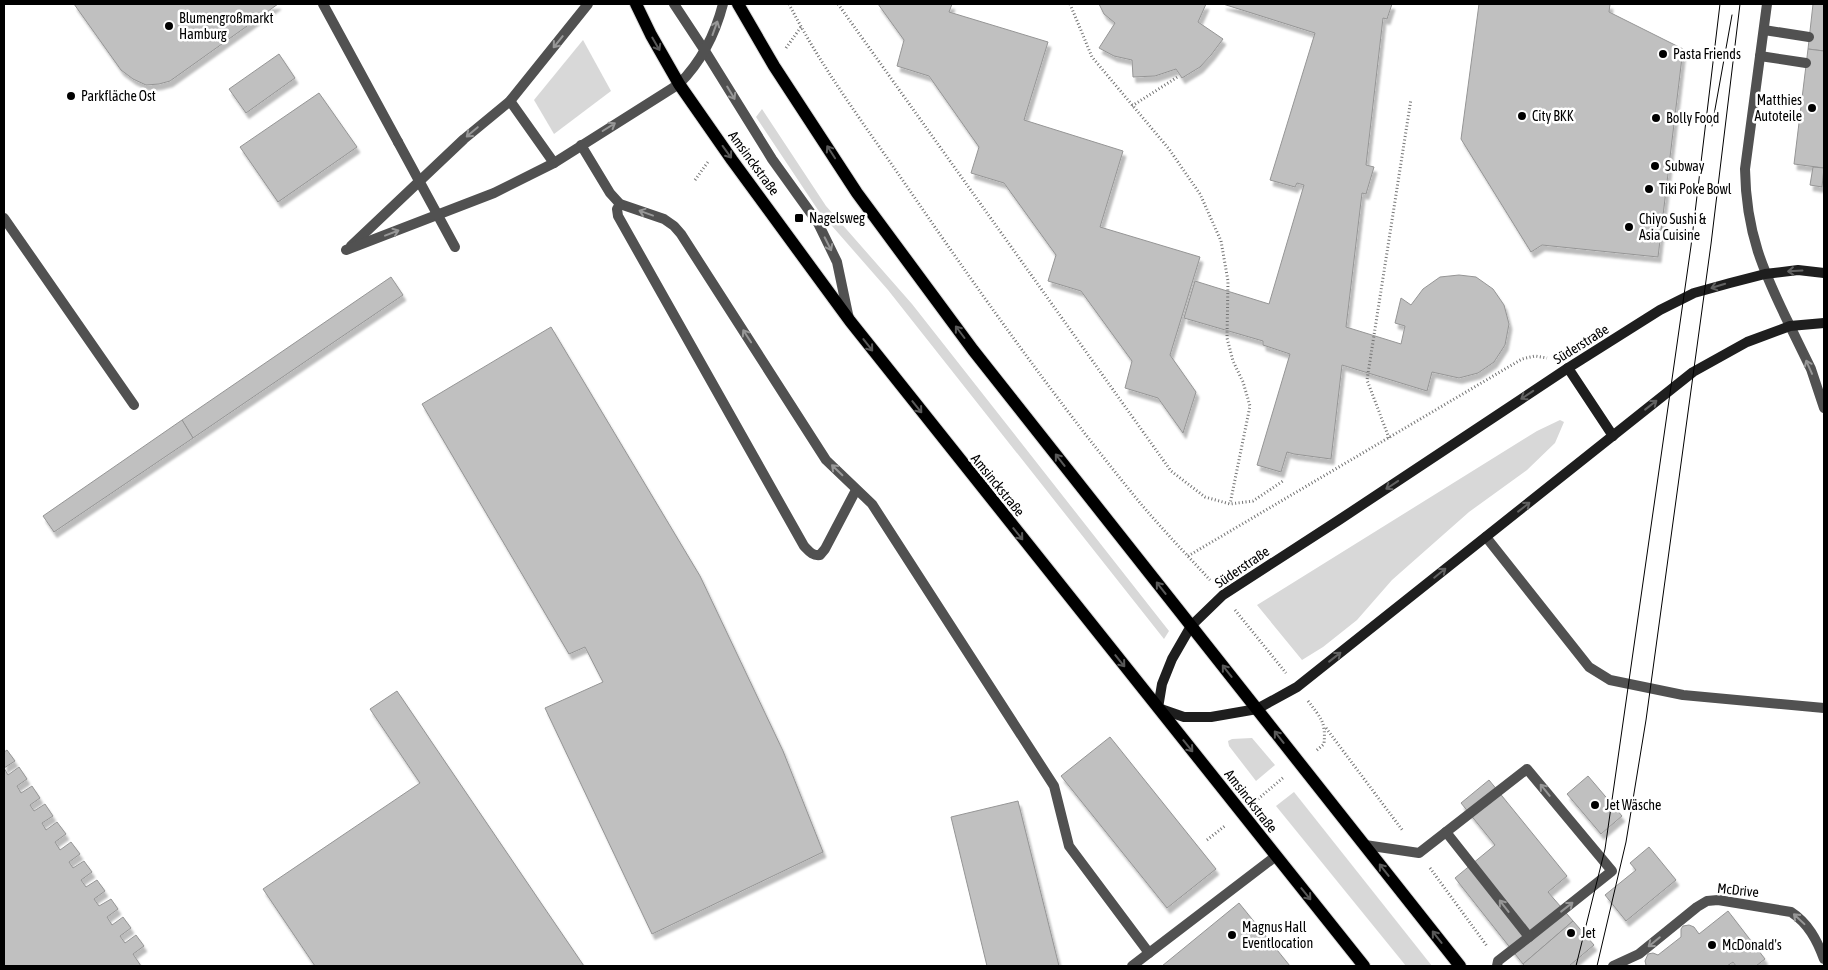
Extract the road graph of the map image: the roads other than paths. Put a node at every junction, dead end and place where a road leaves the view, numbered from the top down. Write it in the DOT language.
graph roads {
  1 [pos="323,4"];
  2 [pos="588,4"];
  3 [pos="636,4"];
  4 [pos="674,4"];
  5 [pos="723,4"];
  6 [pos="738,4"];
  7 [pos="1767,4"];
  8 [pos="1764,30"];
  9 [pos="1809,37"];
  10 [pos="705,51"];
  11 [pos="1760,56"];
  12 [pos="1806,63"];
  13 [pos="679,84"];
  14 [pos="510,101"];
  15 [pos="581,145"];
  16 [pos="554,162"];
  17 [pos="620,204"];
  18 [pos="4,218"];
  19 [pos="455,247"];
  20 [pos="1824,273"];
  21 [pos="1765,274"];
  22 [pos="850,321"];
  23 [pos="1824,323"];
  24 [pos="1790,326"];
  25 [pos="1568,368"];
  26 [pos="134,405"];
  27 [pos="1824,408"];
  28 [pos="1613,436"];
  29 [pos="856,490"];
  30 [pos="1486,537"];
  31 [pos="1191,626"];
  32 [pos="1158,708"];
  33 [pos="1824,708"];
  34 [pos="1257,709"];
  35 [pos="1446,832"];
  36 [pos="1365,845"];
  37 [pos="1276,856"];
  38 [pos="1529,937"];
  39 [pos="1149,953"];
  40 [pos="1824,959"];
  41 [pos="1132,966"];
  42 [pos="1364,966"];
  43 [pos="1460,966"];
  44 [pos="1497,966"];
  45 [pos="1613,966"];
  1 -- 19 [label="street, bridge"];
  2 -- 14 [label="street, one-way"];
  3 -- 13 [label="main road, Amsinckstraße, one-way"];
  4 -- 10 [label="street"];
  10 -- 5 [label="street, one-way"];
  31 -- 6 [label="main road, one-way"];
  7 -- 8 [label="street"];
  8 -- 9 [label="street"];
  8 -- 11 [label="street"];
  10 -- 13 [label="street"];
  10 -- 22 [label="street, one-way"];
  11 -- 12 [label="street"];
  11 -- 21 [label="street"];
  15 -- 13 [label="street, one-way"];
  13 -- 22 [label="main road, Amsinckstraße, one-way"];
  14 -- 16 [label="street"];
  14 -- 16 [label="street, one-way"];
  15 -- 16 [label="street"];
  15 -- 17 [label="street"];
  29 -- 17 [label="street, one-way"];
  17 -- 29 [label="street"];
  18 -- 26 [label="street"];
  20 -- 21 [label="main road, Süderstraße, one-way"];
  21 -- 24 [label="street"];
  21 -- 25 [label="main road, Süderstraße, one-way"];
  22 -- 32 [label="main road, Amsinckstraße, one-way"];
  23 -- 24 [label="main road"];
  27 -- 24 [label="street, one-way"];
  28 -- 24 [label="main road, one-way"];
  25 -- 28 [label="main road"];
  25 -- 31 [label="main road, Süderstraße, one-way"];
  30 -- 28 [label="main road, one-way"];
  29 -- 39 [label="street"];
  30 -- 33 [label="street"];
  34 -- 30 [label="main road, one-way"];
  31 -- 32 [label="main road, Süderstraße"];
  34 -- 31 [label="main road, one-way"];
  32 -- 34 [label="main road"];
  32 -- 37 [label="main road, Amsinckstraße, one-way"];
  36 -- 34 [label="main road, one-way"];
  35 -- 36 [label="street"];
  38 -- 35 [label="street, one-way"];
  38 -- 35 [label="street, one-way"];
  43 -- 36 [label="main road, one-way"];
  37 -- 39 [label="street"];
  37 -- 42 [label="main road, Amsinckstraße, one-way"];
  38 -- 44 [label="street"];
  39 -- 41 [label="street"];
  40 -- 45 [label="street, McDrive, one-way"];
}
